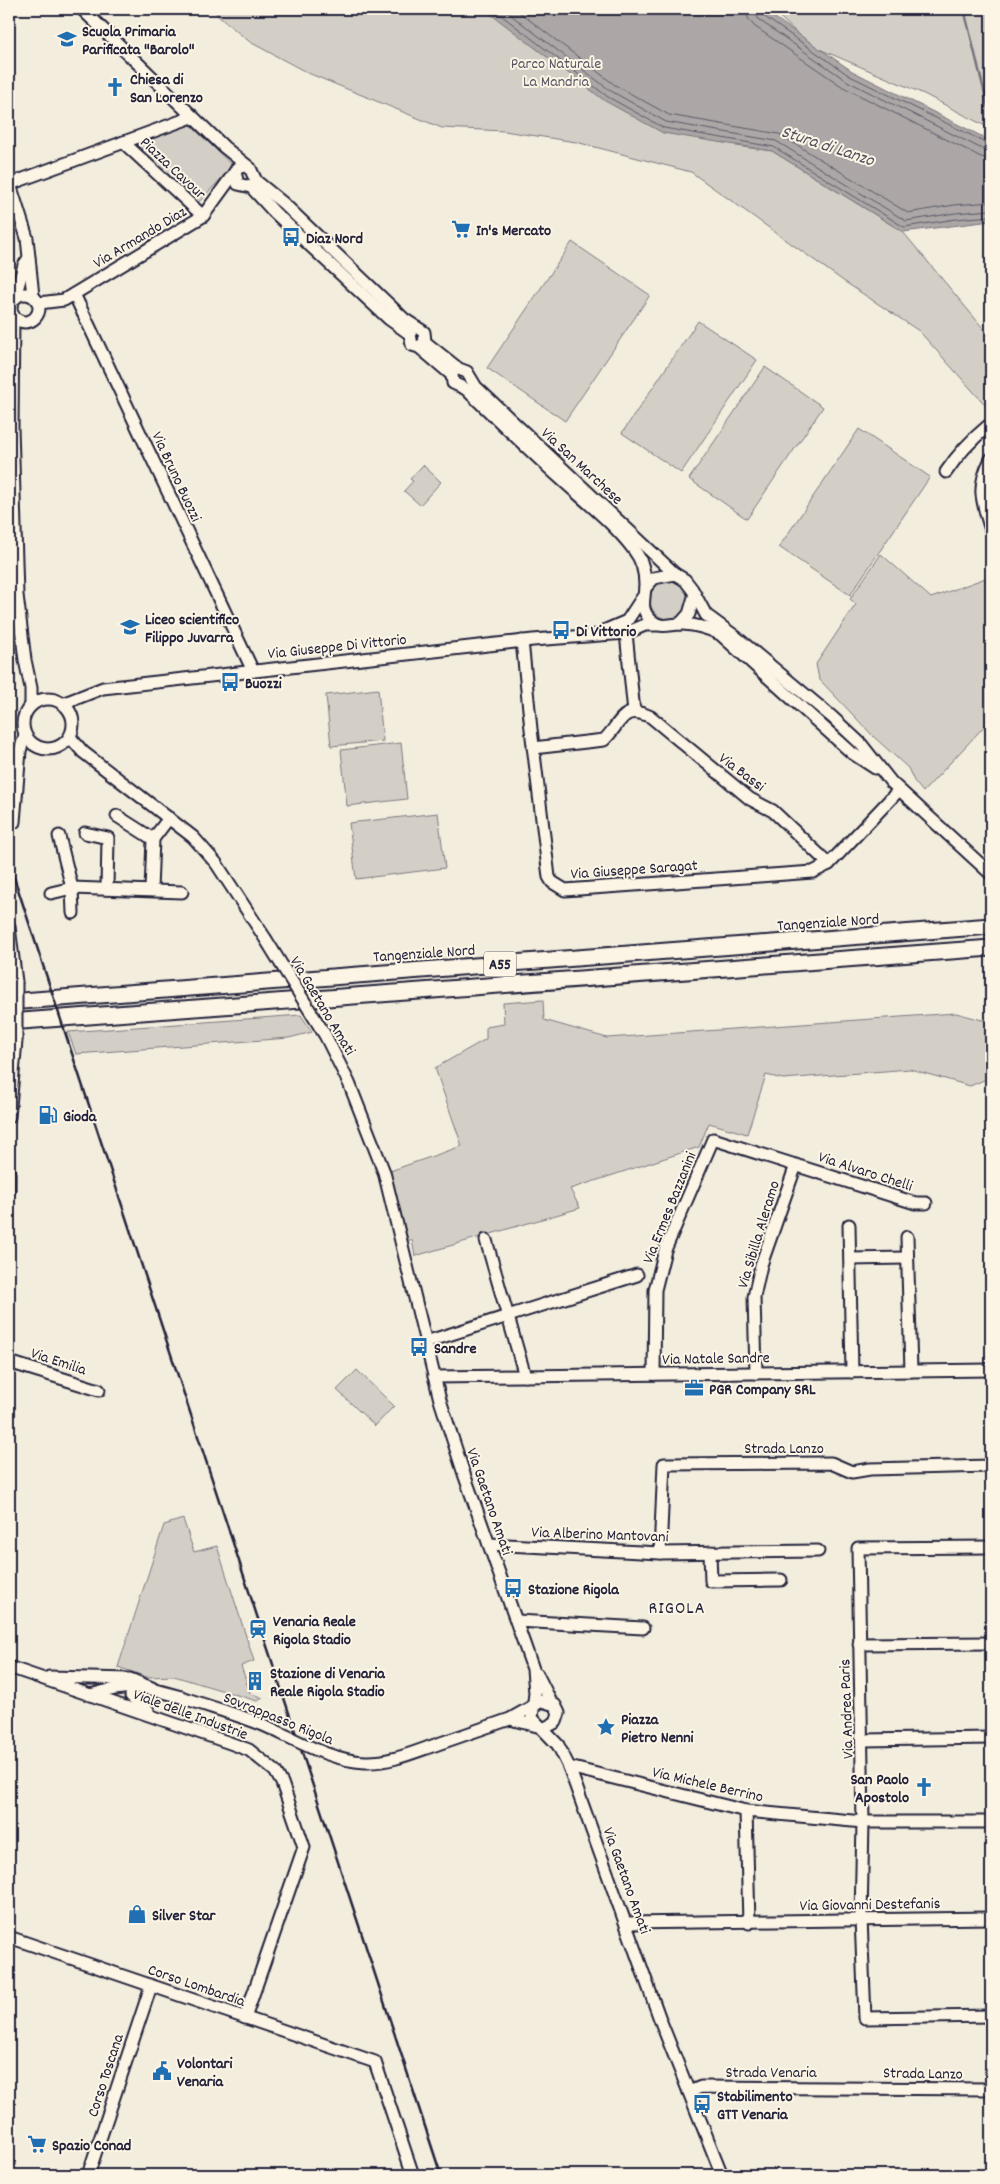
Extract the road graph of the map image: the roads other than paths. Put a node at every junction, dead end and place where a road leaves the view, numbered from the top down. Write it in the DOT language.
graph roads {
  1 [pos="82,9"];
  2 [pos="192,116"];
  3 [pos="123,142"];
  4 [pos="243,175"];
  5 [pos="9,183"];
  6 [pos="203,216"];
  7 [pos="29,258"];
  8 [pos="74,294"];
  9 [pos="15,297"];
  10 [pos="36,300"];
  11 [pos="64,300"];
  12 [pos="13,316"];
  13 [pos="33,319"];
  14 [pos="12,352"];
  15 [pos="465,383"];
  16 [pos="990,430"];
  17 [pos="991,459"];
  18 [pos="946,472"];
  19 [pos="991,530"];
  20 [pos="675,574"];
  21 [pos="644,593"];
  22 [pos="694,597"];
  23 [pos="680,624"];
  24 [pos="660,625"];
  25 [pos="626,633"];
  26 [pos="598,634"];
  27 [pos="522,642"];
  28 [pos="253,671"];
  29 [pos="28,672"];
  30 [pos="82,698"];
  31 [pos="50,700"];
  32 [pos="62,704"];
  33 [pos="31,705"];
  34 [pos="634,712"];
  35 [pos="71,715"];
  36 [pos="28,740"];
  37 [pos="66,741"];
  38 [pos="533,748"];
  39 [pos="880,772"];
  40 [pos="899,790"];
  41 [pos="116,816"];
  42 [pos="169,818"];
  43 [pos="14,822"];
  44 [pos="85,833"];
  45 [pos="58,836"];
  46 [pos="153,839"];
  47 [pos="828,864"];
  48 [pos="991,874"];
  49 [pos="72,888"];
  50 [pos="107,889"];
  51 [pos="151,890"];
  52 [pos="182,892"];
  53 [pos="51,893"];
  54 [pos="73,913"];
  55 [pos="991,926"];
  56 [pos="9,927"];
  57 [pos="991,948"];
  58 [pos="9,1002"];
  59 [pos="9,1022"];
  60 [pos="9,1117"];
  61 [pos="796,1165"];
  62 [pos="9,1172"];
  63 [pos="9,1190"];
  64 [pos="926,1203"];
  65 [pos="850,1225"];
  66 [pos="907,1237"];
  67 [pos="486,1240"];
  68 [pos="906,1258"];
  69 [pos="850,1259"];
  70 [pos="637,1275"];
  71 [pos="508,1316"];
  72 [pos="426,1342"];
  73 [pos="9,1362"];
  74 [pos="991,1370"];
  75 [pos="910,1371"];
  76 [pos="852,1372"];
  77 [pos="756,1373"];
  78 [pos="654,1374"];
  79 [pos="525,1376"];
  80 [pos="434,1377"];
  81 [pos="99,1390"];
  82 [pos="991,1466"];
  83 [pos="490,1544"];
  84 [pos="991,1547"];
  85 [pos="818,1551"];
  86 [pos="710,1552"];
  87 [pos="660,1553"];
  88 [pos="781,1580"];
  89 [pos="517,1621"];
  90 [pos="642,1628"];
  91 [pos="991,1643"];
  92 [pos="859,1644"];
  93 [pos="9,1667"];
  94 [pos="533,1669"];
  95 [pos="36,1677"];
  96 [pos="138,1686"];
  97 [pos="152,1688"];
  98 [pos="90,1695"];
  99 [pos="180,1697"];
  100 [pos="551,1702"];
  101 [pos="534,1706"];
  102 [pos="160,1718"];
  103 [pos="510,1719"];
  104 [pos="555,1723"];
  105 [pos="539,1727"];
  106 [pos="991,1738"];
  107 [pos="863,1740"];
  108 [pos="558,1745"];
  109 [pos="569,1767"];
  110 [pos="746,1811"];
  111 [pos="863,1822"];
  112 [pos="991,1822"];
  113 [pos="861,1918"];
  114 [pos="991,1918"];
  115 [pos="626,1923"];
  116 [pos="749,1923"];
  117 [pos="9,1937"];
  118 [pos="151,1986"];
  119 [pos="991,2016"];
  120 [pos="245,2018"];
  121 [pos="854,2088"];
  122 [pos="991,2089"];
  123 [pos="689,2092"];
  124 [pos="88,2175"];
  125 [pos="413,2175"];
  126 [pos="722,2175"];
  1 -- 2 [label="street"];
  2 -- 3 [label="street"];
  2 -- 4 [label="street"];
  3 -- 5 [label="street"];
  3 -- 6 [label="street, Piazza Cavour"];
  4 -- 6 [label="street, Via Armando Diaz"];
  4 -- 15 [label="street"];
  5 -- 7 [label="street"];
  6 -- 8 [label="street, Via Armando Diaz"];
  7 -- 9 [label="street"];
  7 -- 10 [label="street"];
  8 -- 11 [label="street, Via Armando Diaz"];
  8 -- 28 [label="street, Via Bruno Buozzi"];
  9 -- 10 [label="street"];
  9 -- 12 [label="street"];
  10 -- 11 [label="street, Via Armando Diaz"];
  10 -- 13 [label="street"];
  11 -- 13 [label="street, Via Armando Diaz"];
  12 -- 13 [label="street"];
  12 -- 14 [label="street"];
  13 -- 14 [label="street"];
  14 -- 29 [label="street"];
  15 -- 20 [label="street, Via San Marchese"];
  15 -- 21 [label="street, Via San Marchese"];
  16 -- 18 [label="street"];
  17 -- 19 [label="street"];
  20 -- 21 [label="street"];
  20 -- 22 [label="street, Via San Marchese"];
  21 -- 24 [label="street, Via San Marchese"];
  21 -- 26 [label="street, Via Giuseppe Di Vittorio"];
  22 -- 23 [label="street"];
  22 -- 39 [label="street, Via San Marchese"];
  23 -- 24 [label="street, Via San Marchese"];
  23 -- 39 [label="street, Via San Marchese"];
  24 -- 25 [label="street, Via Giuseppe Di Vittorio"];
  25 -- 26 [label="street, Via Giuseppe Di Vittorio"];
  25 -- 34 [label="street"];
  26 -- 27 [label="street, Via Giuseppe Di Vittorio"];
  27 -- 28 [label="street, Via Giuseppe Di Vittorio"];
  27 -- 38 [label="street, Via Giuseppe Saragat"];
  28 -- 30 [label="street, Via Giuseppe Di Vittorio"];
  29 -- 31 [label="street"];
  29 -- 33 [label="street"];
  30 -- 32 [label="street, Via Giuseppe Di Vittorio"];
  30 -- 35 [label="street"];
  31 -- 32 [label="street"];
  31 -- 33 [label="street"];
  32 -- 35 [label="street"];
  33 -- 36 [label="street"];
  34 -- 38 [label="street"];
  34 -- 47 [label="street, Via Bassi"];
  35 -- 37 [label="street"];
  36 -- 37 [label="street"];
  36 -- 43 [label="street"];
  37 -- 42 [label="street, Via Gaetano Amati"];
  38 -- 47 [label="street, Via Giuseppe Saragat"];
  39 -- 40 [label="street, Via San Marchese"];
  40 -- 47 [label="street, Via Giuseppe Saragat"];
  40 -- 48 [label="street, Via San Marchese"];
  41 -- 46 [label="street"];
  42 -- 46 [label="street"];
  42 -- 72 [label="street, Via Gaetano Amati, bridge"];
  44 -- 50 [label="street"];
  45 -- 49 [label="street"];
  46 -- 51 [label="street"];
  49 -- 50 [label="street"];
  49 -- 53 [label="street"];
  49 -- 54 [label="street"];
  50 -- 51 [label="street"];
  51 -- 52 [label="street"];
  55 -- 58 [label="highway, Tangenziale Nord / A55"];
  56 -- 60 [label="street, bridge"];
  57 -- 59 [label="highway, A55"];
  61 -- 64 [label="street, Via Alvaro Chelli"];
  61 -- 77 [label="street, Via Sibilla Aleramo"];
  61 -- 78 [label="street, Via Ermes Bazzanini"];
  62 -- 63 [label="street"];
  65 -- 69 [label="street"];
  66 -- 68 [label="street"];
  67 -- 71 [label="street"];
  68 -- 69 [label="street"];
  68 -- 75 [label="street"];
  69 -- 76 [label="street"];
  70 -- 71 [label="street"];
  71 -- 72 [label="street"];
  71 -- 79 [label="street"];
  72 -- 80 [label="street, Via Gaetano Amati"];
  73 -- 81 [label="street, Via Emilia"];
  74 -- 75 [label="street"];
  75 -- 76 [label="street"];
  76 -- 77 [label="street, Via Natale Sandre"];
  77 -- 78 [label="street, Via Natale Sandre"];
  78 -- 79 [label="street, Via Natale Sandre"];
  79 -- 80 [label="street, Via Natale Sandre"];
  80 -- 83 [label="street, Via Gaetano Amati"];
  82 -- 87 [label="street, Strada Lanzo"];
  83 -- 87 [label="street, Via Alberino Mantovani"];
  83 -- 89 [label="street, Via Gaetano Amati"];
  84 -- 92 [label="street, Via Andrea Paris"];
  85 -- 86 [label="street, Via Alberino Mantovani"];
  86 -- 87 [label="street, Via Alberino Mantovani"];
  86 -- 88 [label="street"];
  89 -- 90 [label="street"];
  89 -- 94 [label="street, Via Gaetano Amati"];
  91 -- 92 [label="street"];
  92 -- 107 [label="street, Via Andrea Paris"];
  93 -- 95 [label="street, Viale delle Industrie"];
  94 -- 100 [label="street, Via Gaetano Amati"];
  94 -- 101 [label="street, Via Gaetano Amati"];
  95 -- 97 [label="street, Viale delle Industrie"];
  95 -- 98 [label="street, Viale delle Industrie"];
  96 -- 97 [label="street, Viale delle Industrie"];
  96 -- 98 [label="street, Viale delle Industrie"];
  96 -- 102 [label="street"];
  97 -- 99 [label="street, Viale delle Industrie"];
  98 -- 102 [label="street, Viale delle Industrie"];
  99 -- 103 [label="street, Sovrappasso Rigola, bridge"];
  100 -- 101 [label="street"];
  100 -- 104 [label="street"];
  101 -- 103 [label="street"];
  101 -- 105 [label="street"];
  102 -- 120 [label="street, Viale delle Industrie"];
  103 -- 105 [label="street, Via Gaetano Amati"];
  104 -- 105 [label="street"];
  104 -- 108 [label="street, Via Gaetano Amati"];
  105 -- 108 [label="street, Via Gaetano Amati"];
  106 -- 107 [label="street"];
  107 -- 111 [label="street, Via Andrea Paris"];
  108 -- 109 [label="street, Via Gaetano Amati"];
  109 -- 110 [label="street, Via Michele Berrino"];
  109 -- 115 [label="street, Via Gaetano Amati"];
  110 -- 111 [label="street, Via Michele Berrino"];
  110 -- 116 [label="street"];
  111 -- 112 [label="street, Via Michele Berrino"];
  111 -- 113 [label="street, Via Andrea Paris"];
  113 -- 114 [label="street, Via Giovanni Destefanis"];
  113 -- 116 [label="street, Via Giovanni Destefanis"];
  113 -- 119 [label="street, Via Andrea Paris"];
  115 -- 116 [label="street, Via Giovanni Destefanis"];
  115 -- 123 [label="street, Via Gaetano Amati"];
  117 -- 118 [label="street, Corso Lombardia"];
  118 -- 120 [label="street, Corso Lombardia"];
  118 -- 124 [label="street, Corso Toscana"];
  120 -- 125 [label="street, Corso Lombardia"];
  121 -- 122 [label="street, Strada Lanzo"];
  121 -- 123 [label="street, Strada Venaria"];
  123 -- 126 [label="street"];
}
